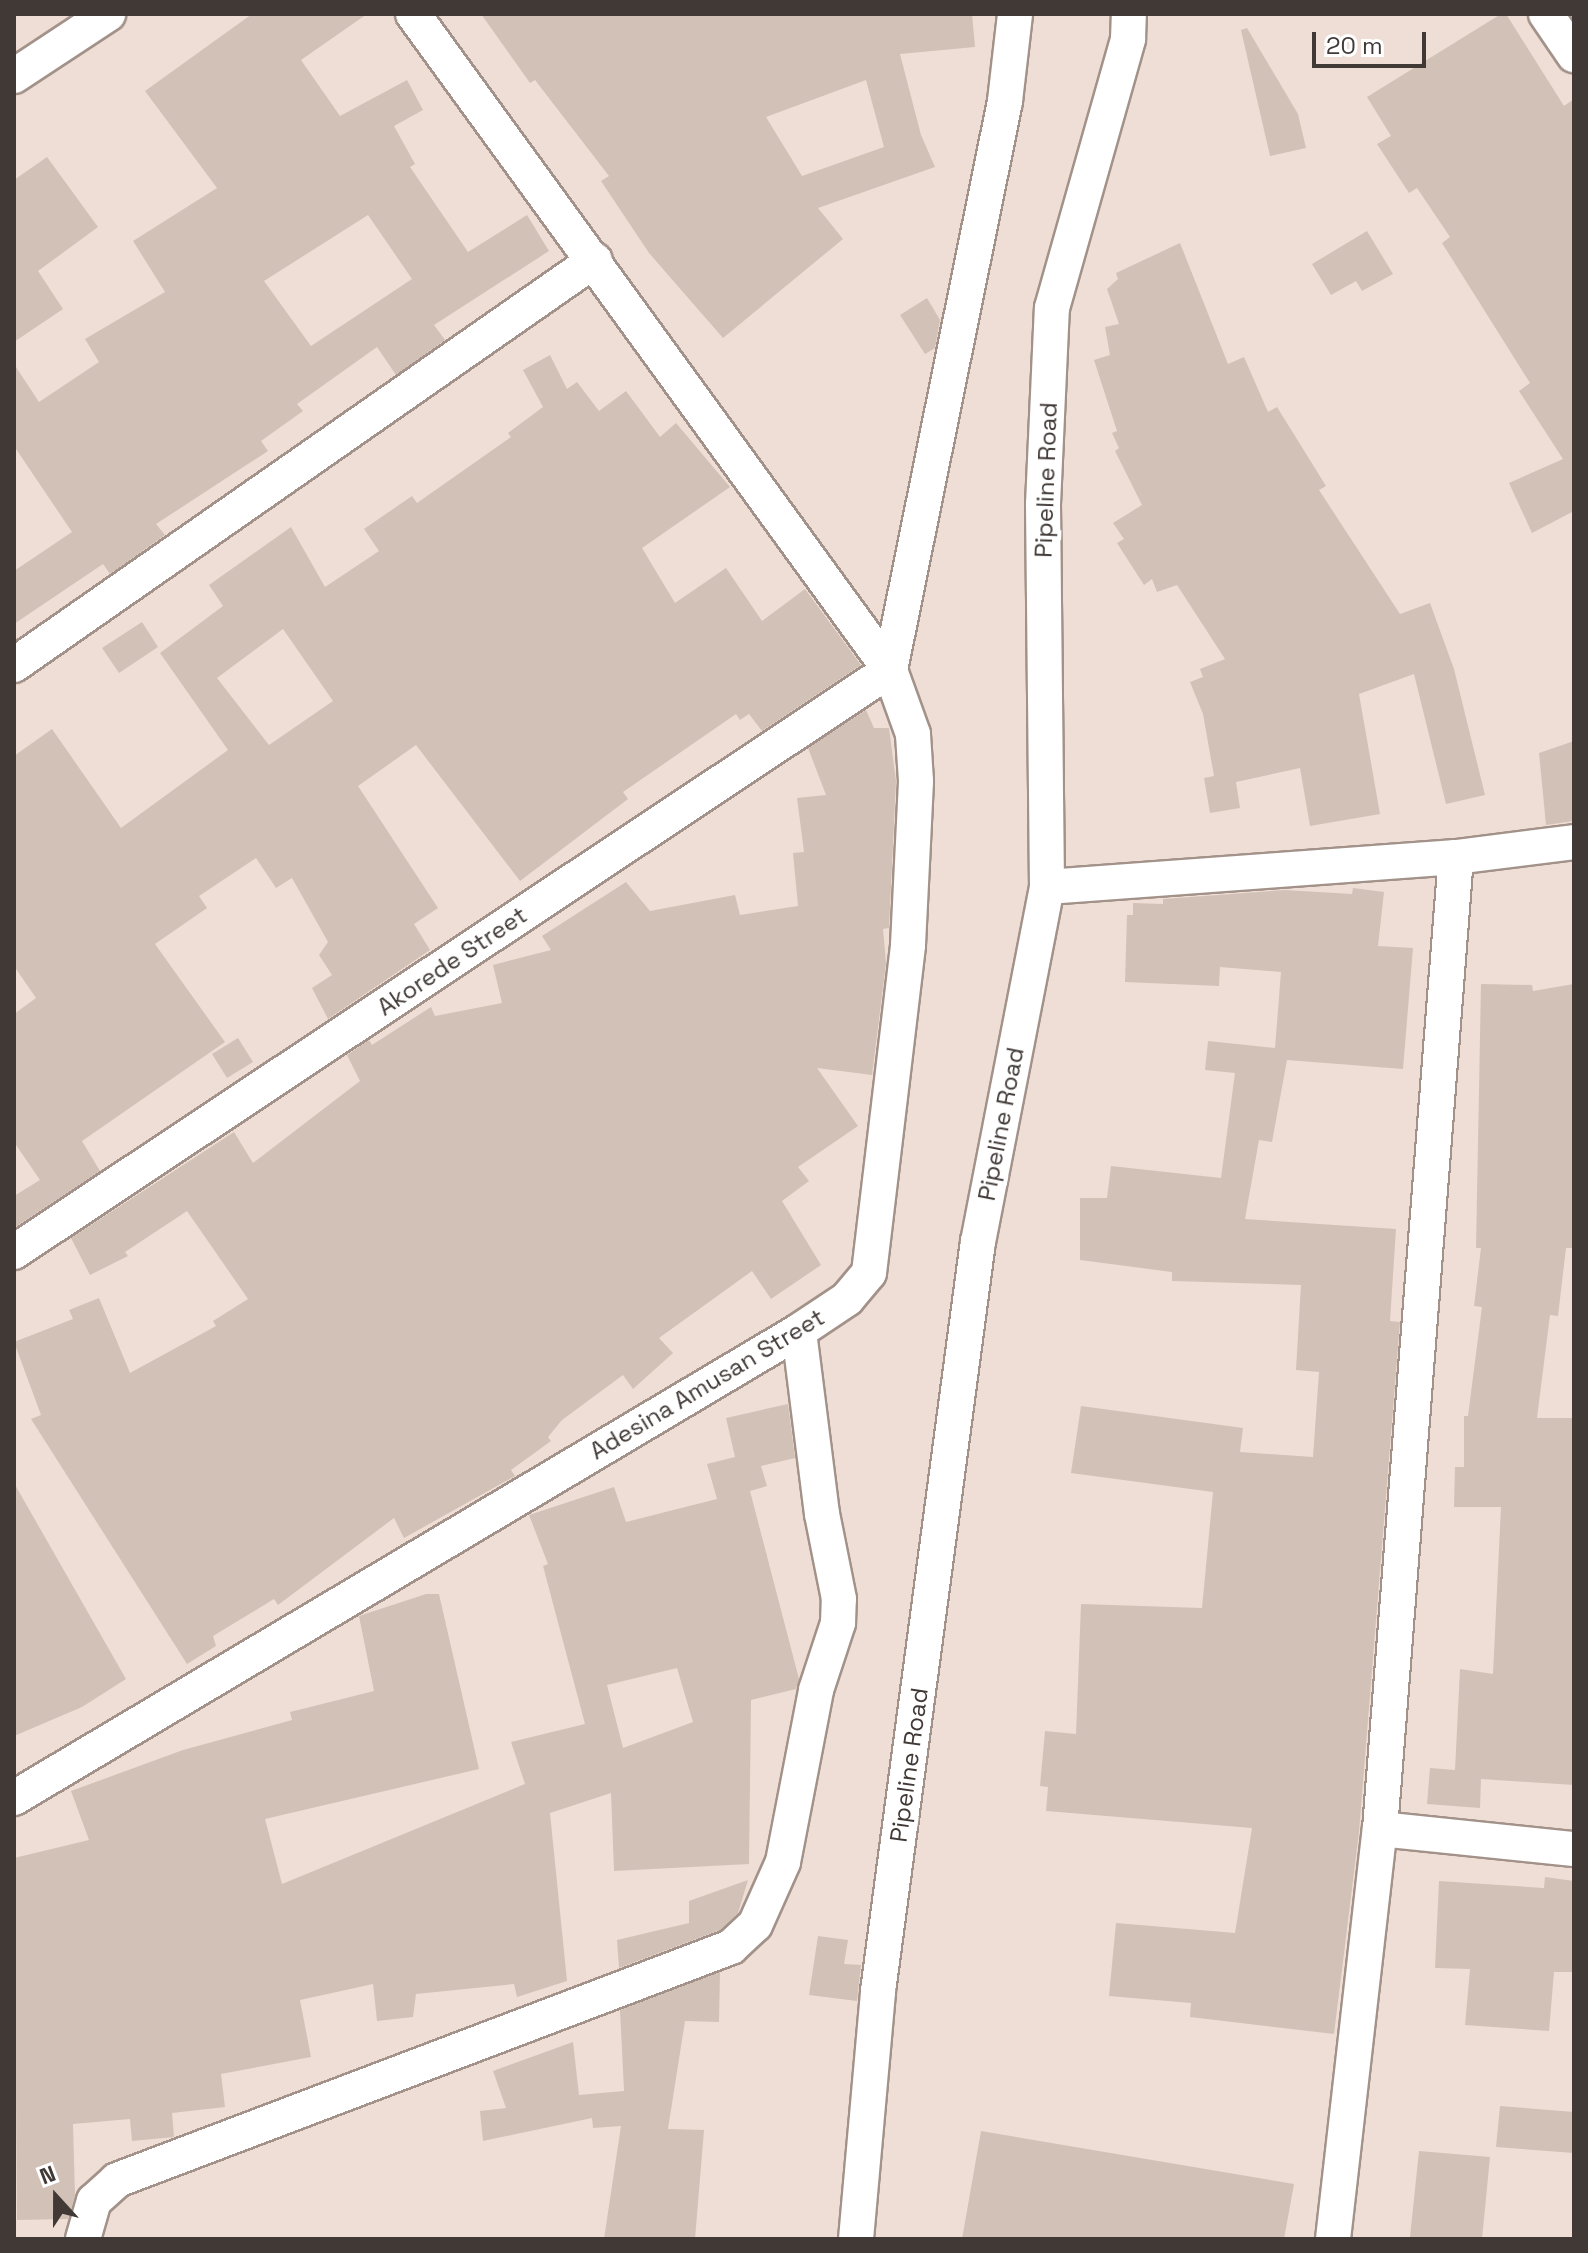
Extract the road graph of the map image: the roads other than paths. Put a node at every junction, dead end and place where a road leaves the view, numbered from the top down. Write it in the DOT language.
graph roads {
  1 [pos="108,14"];
  2 [pos="413,14"];
  3 [pos="1015,14"];
  4 [pos="1129,14"];
  5 [pos="1546,14"];
  6 [pos="1574,55"];
  7 [pos="14,76"];
  8 [pos="595,260"];
  9 [pos="14,665"];
  10 [pos="890,670"];
  11 [pos="1574,842"];
  12 [pos="1456,857"];
  13 [pos="1047,887"];
  14 [pos="14,1252"];
  15 [pos="799,1331"];
  16 [pos="14,1798"];
  17 [pos="1380,1829"];
  18 [pos="1574,1849"];
  19 [pos="83,2239"];
  20 [pos="856,2239"];
  21 [pos="1333,2239"];
  1 -- 7 [label="street"];
  2 -- 8 [label="street, Adesina Amusan Street"];
  3 -- 10 [label="street"];
  4 -- 13 [label="street, Pipeline Road"];
  5 -- 6 [label="street"];
  8 -- 9 [label="street"];
  8 -- 10 [label="street, Adesina Amusan Street"];
  10 -- 14 [label="street, Akorede Street"];
  10 -- 15 [label="street, Adesina Amusan Street"];
  11 -- 12 [label="street"];
  12 -- 13 [label="street"];
  12 -- 17 [label="street"];
  13 -- 20 [label="street, Pipeline Road"];
  15 -- 16 [label="street, Adesina Amusan Street"];
  15 -- 19 [label="street"];
  17 -- 18 [label="street"];
  17 -- 21 [label="street"];
}
